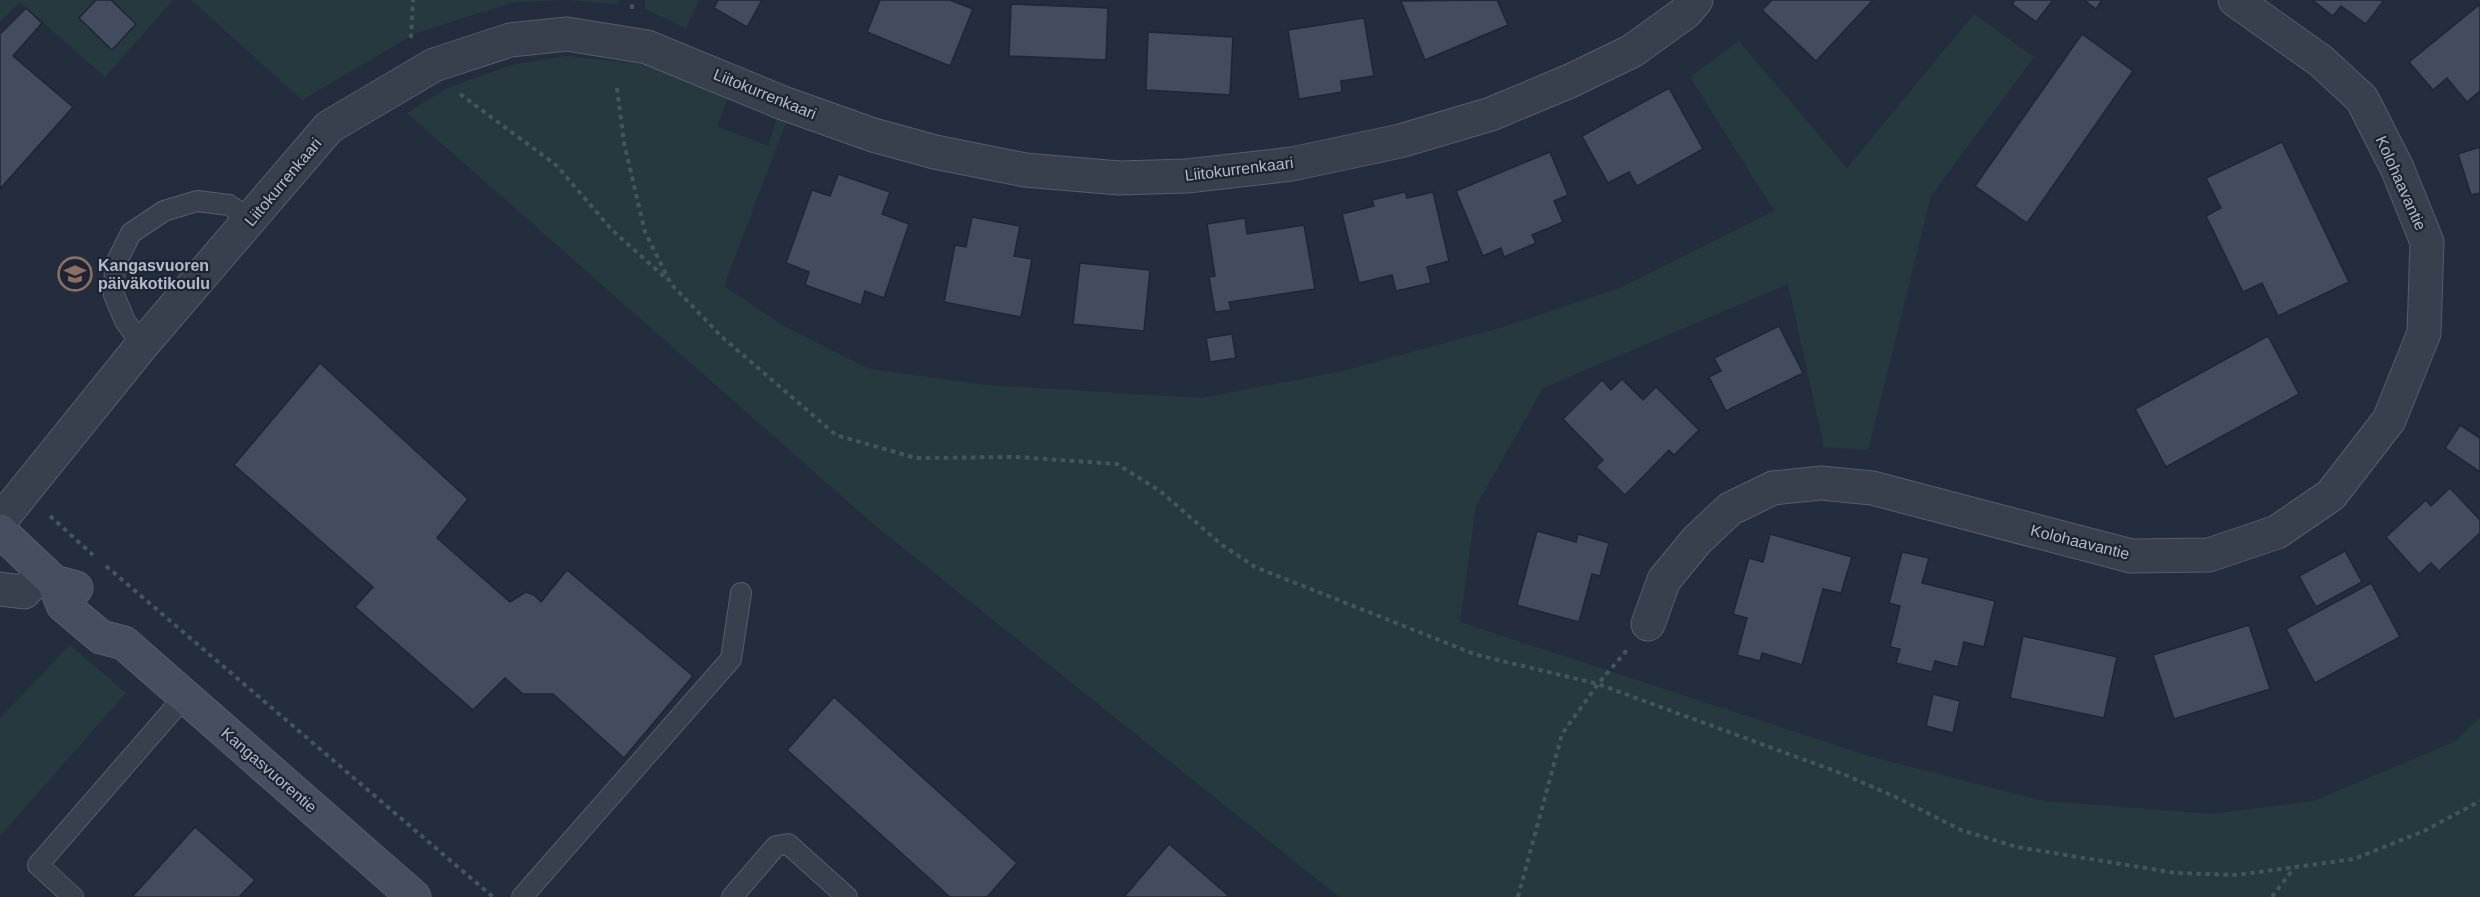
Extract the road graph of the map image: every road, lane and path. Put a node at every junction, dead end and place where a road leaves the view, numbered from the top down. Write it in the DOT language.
graph roads {
  1 [pos="413,0"];
  2 [pos="1696,0"];
  3 [pos="2235,0"];
  4 [pos="427,68"];
  5 [pos="617,88"];
  6 [pos="251,220"];
  7 [pos="671,284"];
  8 [pos="142,345"];
  9 [pos="24,493"];
  10 [pos="0,521"];
  11 [pos="0,531"];
  12 [pos="48,577"];
  13 [pos="0,590"];
  14 [pos="741,593"];
  15 [pos="1648,624"];
  16 [pos="1598,684"];
  17 [pos="184,696"];
  18 [pos="2480,801"];
  19 [pos="2294,867"];
  20 [pos="73,897"];
  21 [pos="414,897"];
  22 [pos="493,897"];
  23 [pos="522,897"];
  24 [pos="732,897"];
  25 [pos="847,897"];
  26 [pos="1518,897"];
  27 [pos="2272,897"];
  1 -- 4 [label="path"];
  2 -- 4 [label="street, Liitokurrenkaari"];
  3 -- 15 [label="street, Kolohaavantie"];
  4 -- 6 [label="street, Liitokurrenkaari"];
  4 -- 7 [label="path"];
  5 -- 7 [label="path"];
  6 -- 8 [label="street, Liitokurrenkaari"];
  6 -- 8 [label="lane"];
  7 -- 16 [label="path"];
  8 -- 9 [label="street, Liitokurrenkaari"];
  9 -- 10 [label="street, Liitokurrenkaari"];
  9 -- 22 [label="path"];
  11 -- 12 [label="main road, Kangasvuorentie"];
  12 -- 13 [label="street"];
  12 -- 17 [label="main road, Kangasvuorentie"];
  14 -- 23 [label="lane"];
  15 -- 16 [label="path"];
  16 -- 19 [label="path"];
  16 -- 26 [label="path"];
  17 -- 20 [label="lane"];
  17 -- 21 [label="main road, Kangasvuorentie"];
  18 -- 19 [label="path"];
  19 -- 27 [label="path"];
  24 -- 25 [label="lane"];
}
